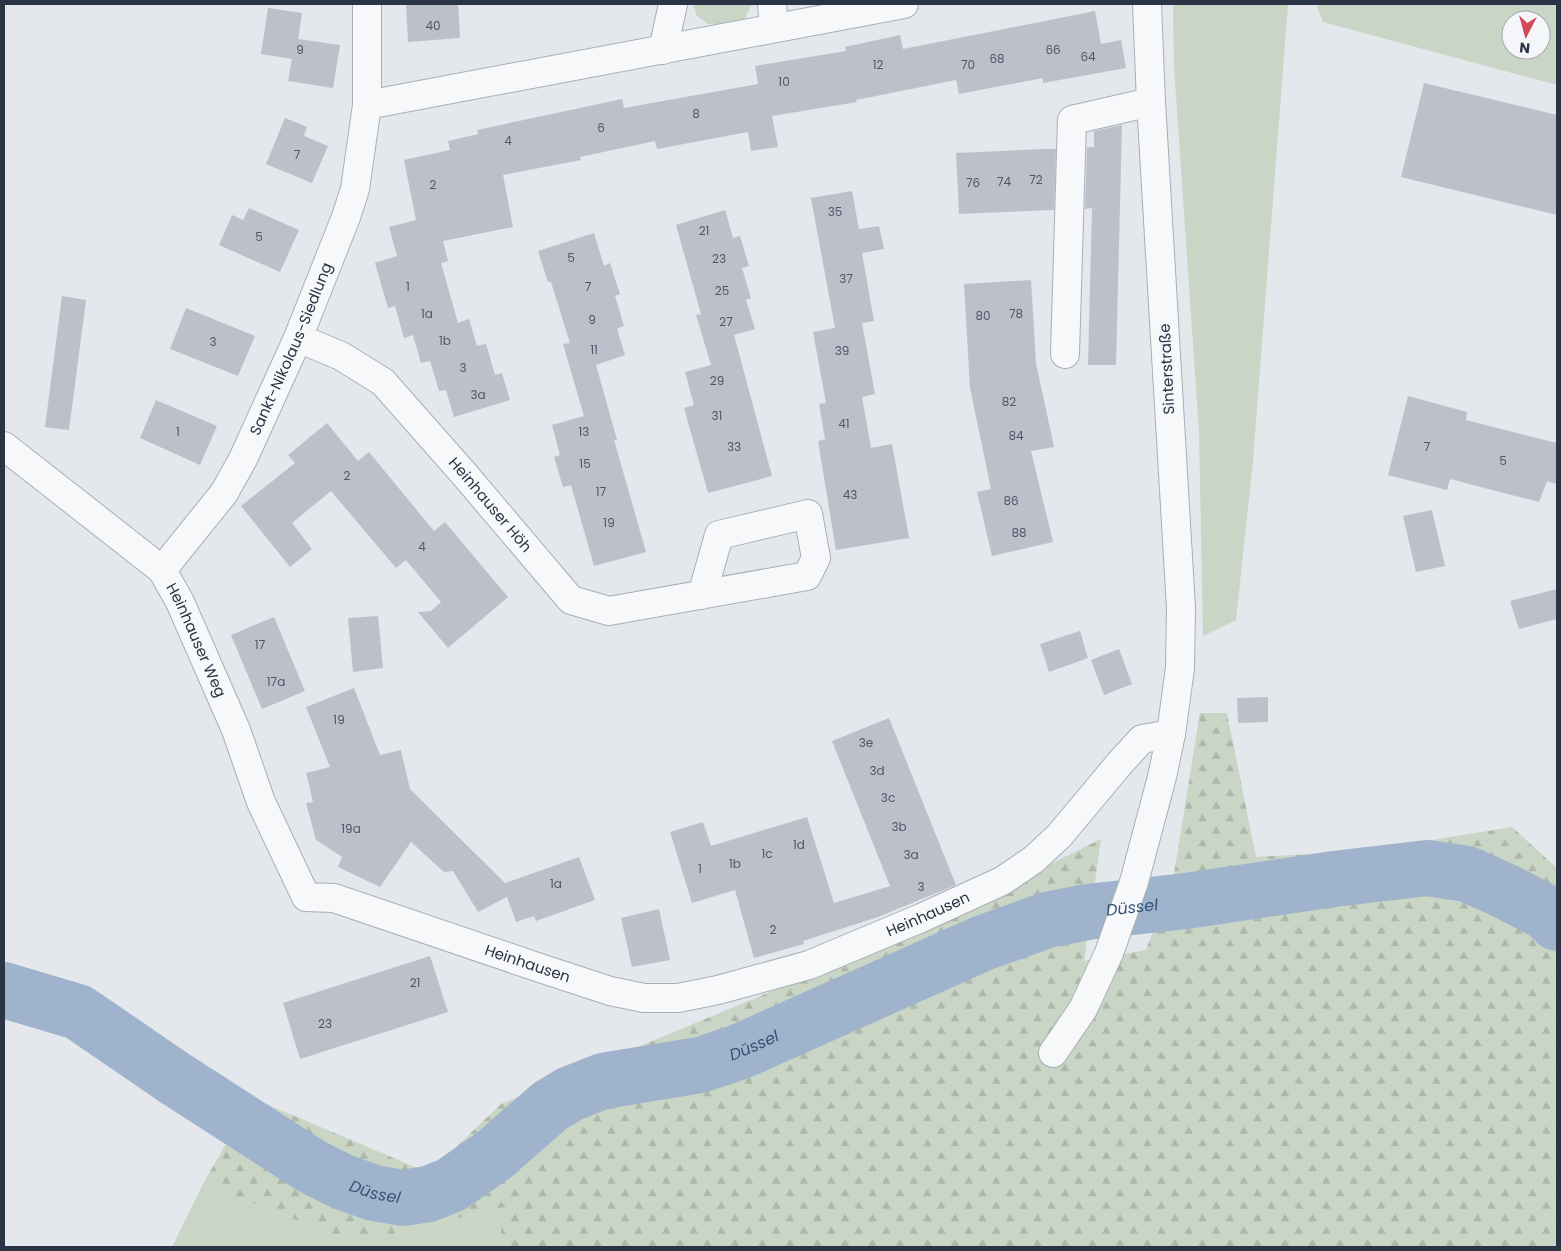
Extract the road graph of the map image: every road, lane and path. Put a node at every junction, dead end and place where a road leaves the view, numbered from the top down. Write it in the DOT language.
graph roads {
  1 [pos="367,4"];
  2 [pos="673,4"];
  3 [pos="904,4"];
  4 [pos="1147,4"];
  5 [pos="773,16"];
  6 [pos="663,50"];
  7 [pos="1151,102"];
  8 [pos="367,105"];
  9 [pos="298,338"];
  10 [pos="1065,354"];
  11 [pos="4,446"];
  12 [pos="162,570"];
  13 [pos="702,595"];
  14 [pos="1171,734"];
  15 [pos="306,897"];
  16 [pos="1053,1053"];
  1 -- 8 [label="street, Sankt-Nikolaus-Siedlung"];
  2 -- 6 [label="street"];
  3 -- 5 [label="street"];
  4 -- 7 [label="street, Sinterstraße"];
  5 -- 6 [label="street"];
  6 -- 8 [label="street"];
  7 -- 10 [label="street"];
  7 -- 14 [label="street, Sinterstraße"];
  8 -- 9 [label="street, Sankt-Nikolaus-Siedlung"];
  9 -- 12 [label="street, Sankt-Nikolaus-Siedlung"];
  9 -- 13 [label="street, Heinhauser Höh"];
  11 -- 12 [label="street, Heinhauser Weg"];
  12 -- 15 [label="street, Heinhauser Weg"];
  14 -- 15 [label="street, Heinhausen"];
  14 -- 16 [label="street"];
}
